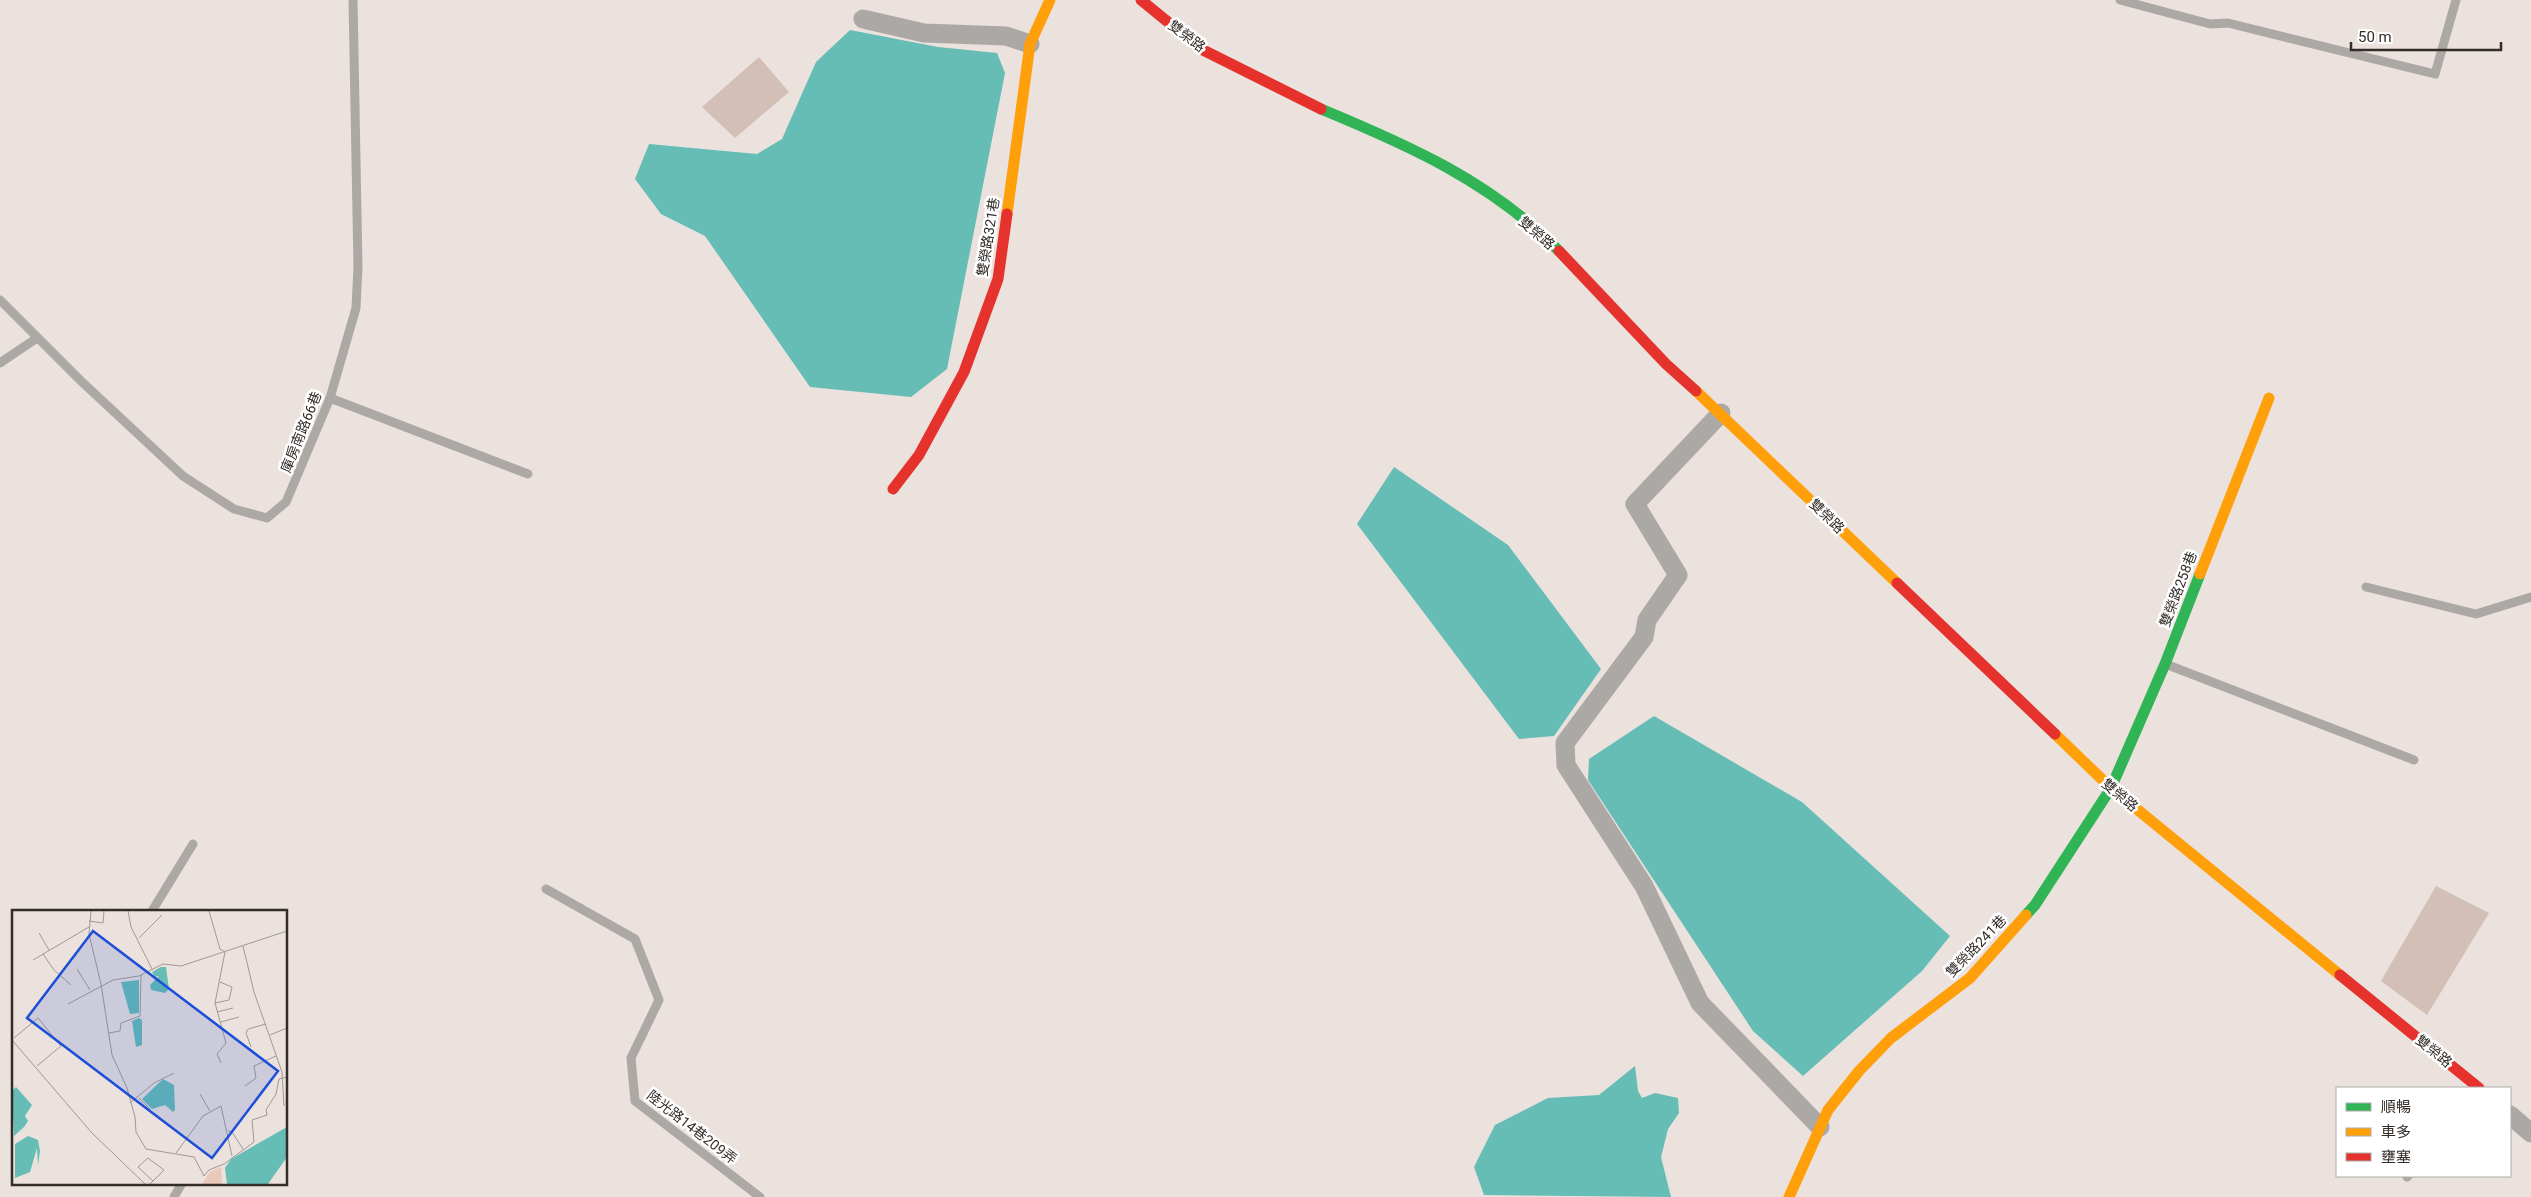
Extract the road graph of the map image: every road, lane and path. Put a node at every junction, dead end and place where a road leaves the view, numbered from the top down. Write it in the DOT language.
graph roads {
  1 [pos="353,0"];
  2 [pos="1050,0"];
  3 [pos="1141,0"];
  4 [pos="2120,0"];
  5 [pos="2456,0"];
  6 [pos="862,19"];
  7 [pos="1030,44"];
  8 [pos="0,300"];
  9 [pos="37,338"];
  10 [pos="0,363"];
  11 [pos="330,398"];
  12 [pos="2269,398"];
  13 [pos="1722,414"];
  14 [pos="528,474"];
  15 [pos="894,489"];
  16 [pos="2366,587"];
  17 [pos="2531,597"];
  18 [pos="2165,664"];
  19 [pos="2414,760"];
  20 [pos="2111,788"];
  21 [pos="193,844"];
  22 [pos="546,889"];
  23 [pos="153,910"];
  24 [pos="2476,1087"];
  25 [pos="2511,1116"];
  26 [pos="1820,1127"];
  27 [pos="2531,1133"];
  28 [pos="181,1184"];
  29 [pos="174,1197"];
  30 [pos="760,1197"];
  31 [pos="1789,1197"];
  1 -- 11 [label="lane, 庫房南路66巷"];
  2 -- 7 [label="street, 雙榮路321巷"];
  3 -- 13 [label="street, 雙榮路"];
  4 -- 5 [label="lane"];
  6 -- 7 [label="street"];
  7 -- 15 [label="street, 雙榮路321巷"];
  8 -- 9 [label="lane, 庫房南路66巷"];
  9 -- 10 [label="lane"];
  9 -- 11 [label="lane, 庫房南路66巷"];
  11 -- 14 [label="lane"];
  12 -- 18 [label="street, 雙榮路258巷"];
  13 -- 20 [label="street, 雙榮路"];
  13 -- 26 [label="street"];
  16 -- 17 [label="lane"];
  18 -- 19 [label="lane"];
  18 -- 20 [label="street, 雙榮路258巷"];
  20 -- 24 [label="street, 雙榮路"];
  20 -- 26 [label="street, 雙榮路241巷"];
  21 -- 23 [label="lane"];
  22 -- 30 [label="lane, 陸光路14巷209弄"];
  25 -- 27 [label="street"];
  26 -- 31 [label="street, 雙榮路241巷"];
  28 -- 29 [label="lane"];
}
